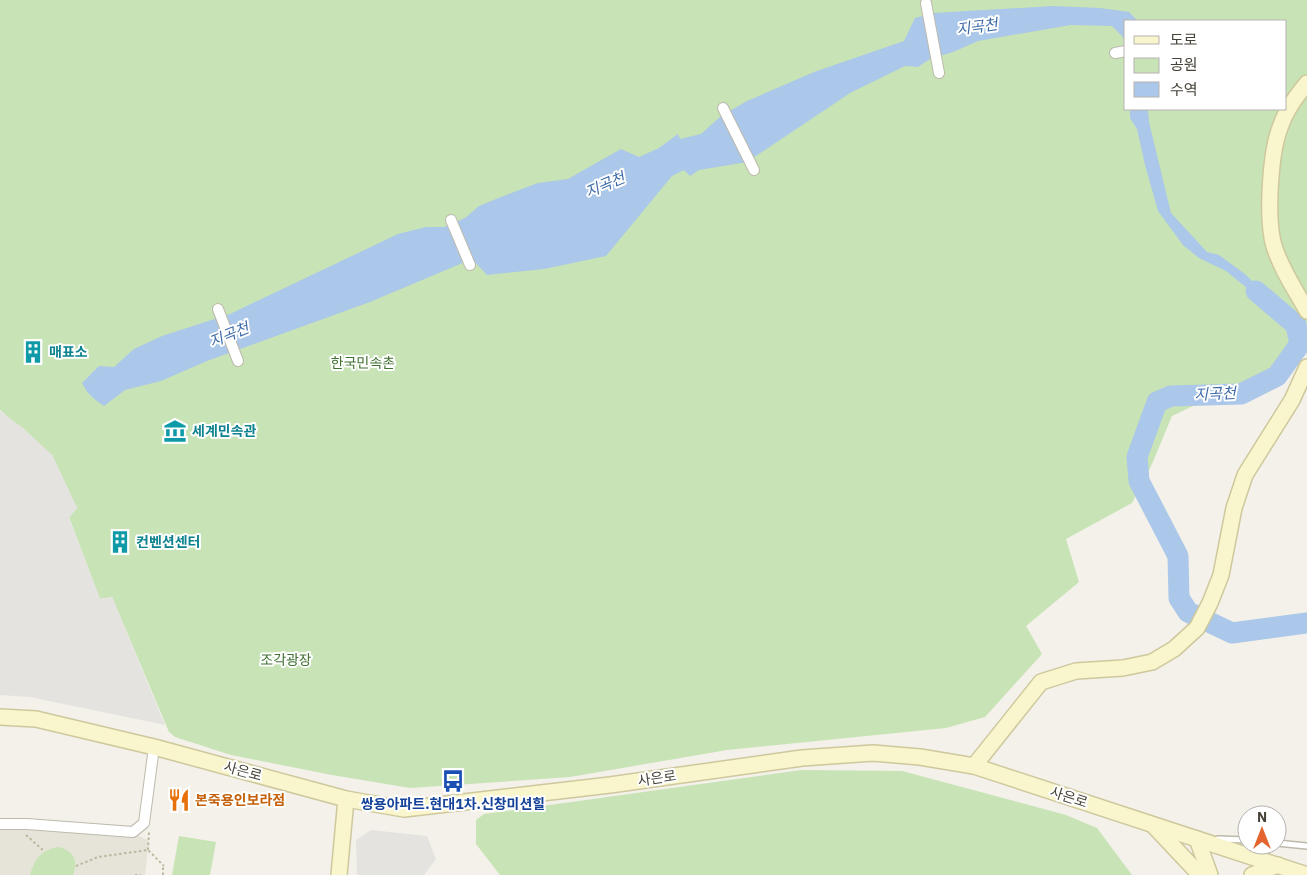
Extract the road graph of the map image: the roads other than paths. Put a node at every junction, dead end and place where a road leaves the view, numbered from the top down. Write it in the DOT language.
graph roads {
  1 [pos="926,3"];
  2 [pos="1124,51"];
  3 [pos="1115,53"];
  4 [pos="939,72"];
  5 [pos="1307,83"];
  6 [pos="722,108"];
  7 [pos="754,170"];
  8 [pos="451,220"];
  9 [pos="470,265"];
  10 [pos="218,309"];
  11 [pos="1307,311"];
  12 [pos="238,361"];
  13 [pos="1307,368"];
  14 [pos="0,717"];
  15 [pos="154,747"];
  16 [pos="974,766"];
  17 [pos="346,799"];
  18 [pos="0,824"];
  19 [pos="1152,824"];
  20 [pos="1197,839"];
  21 [pos="1237,840"];
  22 [pos="1287,843"];
  23 [pos="1307,846"];
  24 [pos="1278,866"];
  25 [pos="339,875"];
  26 [pos="1200,875"];
  27 [pos="1210,875"];
  28 [pos="1252,875"];
  29 [pos="1307,875"];
  1 -- 4 [label="street"];
  2 -- 3 [label="street"];
  5 -- 11 [label="main road"];
  6 -- 7 [label="street"];
  8 -- 9 [label="street"];
  10 -- 12 [label="street"];
  13 -- 16 [label="main road"];
  14 -- 15 [label="main road, 사은로"];
  15 -- 17 [label="main road, 사은로"];
  15 -- 18 [label="street"];
  16 -- 17 [label="main road, 사은로"];
  16 -- 19 [label="main road, 사은로"];
  17 -- 25 [label="main road"];
  19 -- 20 [label="main road, 사은로"];
  19 -- 26 [label="main road"];
  20 -- 21 [label="lane"];
  20 -- 24 [label="main road, 사은로"];
  20 -- 27 [label="main road"];
  22 -- 23 [label="lane"];
  24 -- 28 [label="main road"];
  24 -- 29 [label="main road, 사은로"];
}
